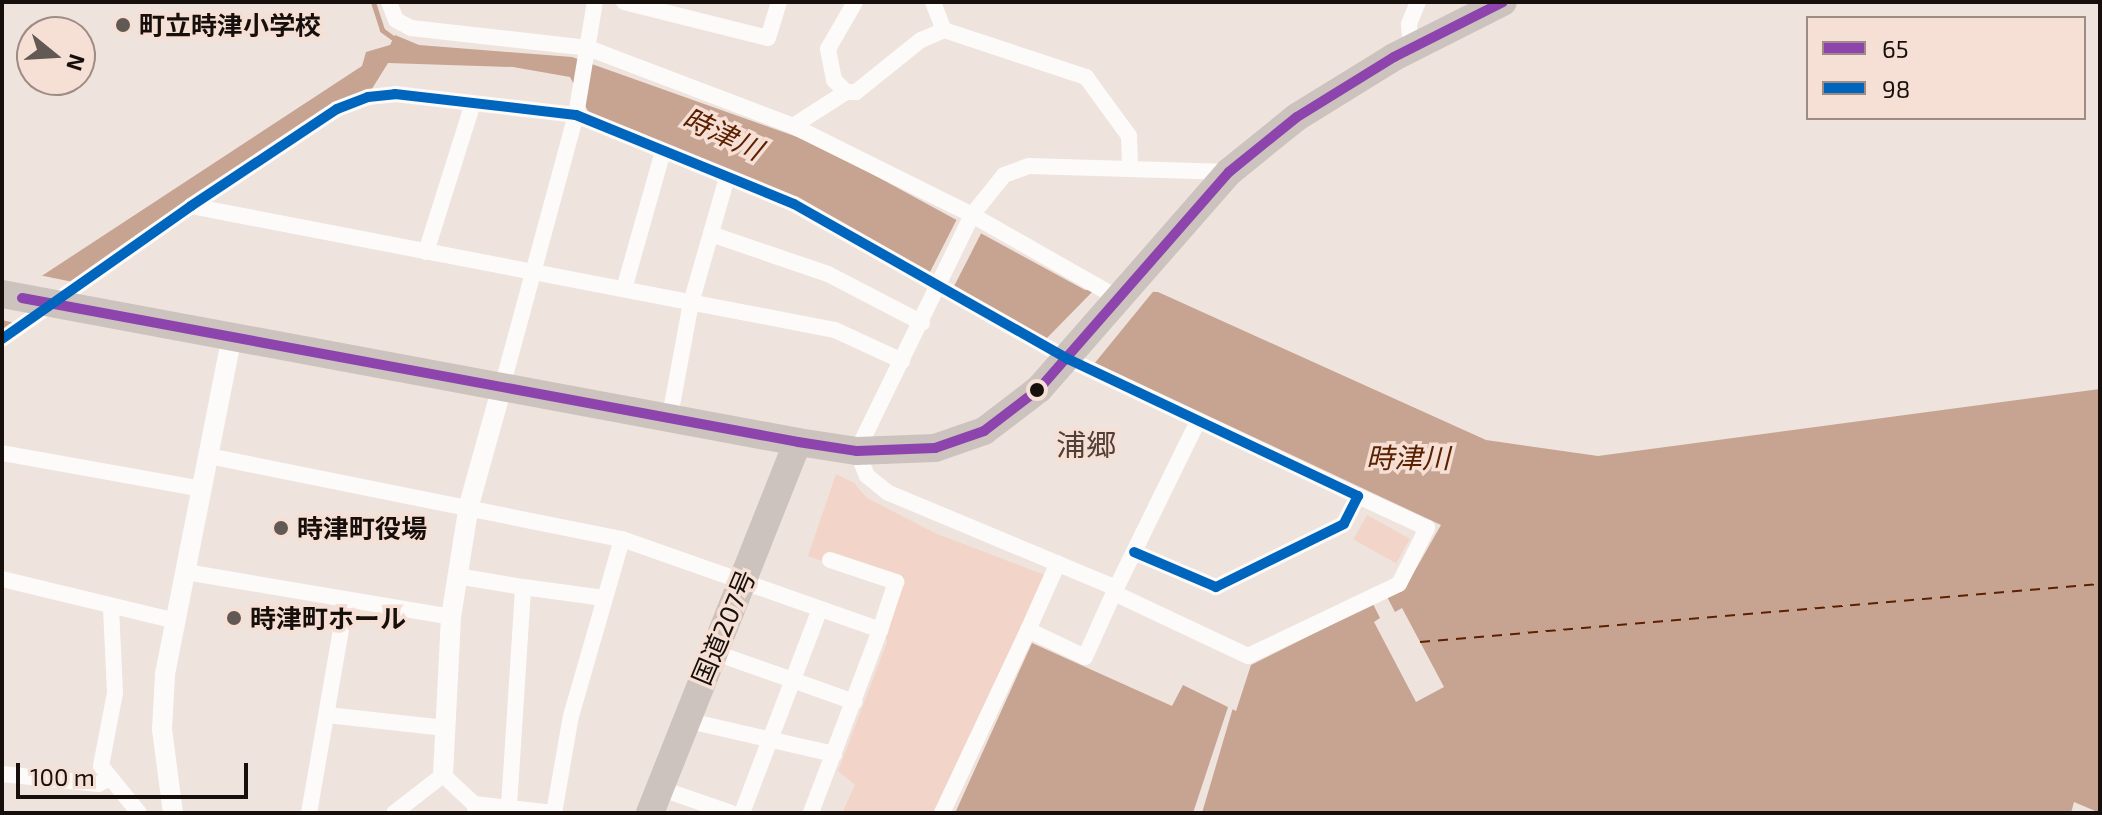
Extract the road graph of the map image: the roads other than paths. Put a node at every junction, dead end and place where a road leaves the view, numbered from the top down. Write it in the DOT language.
graph roads {
  1 [pos="389,2"];
  2 [pos="595,2"];
  3 [pos="624,2"];
  4 [pos="779,2"];
  5 [pos="855,2"];
  6 [pos="933,2"];
  7 [pos="1503,2"];
  8 [pos="1416,3"];
  9 [pos="944,30"];
  10 [pos="1411,48"];
  11 [pos="588,51"];
  12 [pos="846,92"];
  13 [pos="472,106"];
  14 [pos="576,115"];
  15 [pos="793,126"];
  16 [pos="663,151"];
  17 [pos="1130,168"];
  18 [pos="1229,172"];
  19 [pos="726,181"];
  20 [pos="191,206"];
  21 [pos="972,215"];
  22 [pos="711,234"];
  23 [pos="426,252"];
  24 [pos="533,273"];
  25 [pos="940,286"];
  26 [pos="624,289"];
  27 [pos="2,294"];
  28 [pos="1118,298"];
  29 [pos="53,303"];
  30 [pos="691,303"];
  31 [pos="922,323"];
  32 [pos="232,335"];
  33 [pos="2,339"];
  34 [pos="1068,359"];
  35 [pos="902,361"];
  36 [pos="502,387"];
  37 [pos="670,416"];
  38 [pos="1197,423"];
  39 [pos="798,442"];
  40 [pos="857,451"];
  41 [pos="2,453"];
  42 [pos="209,456"];
  43 [pos="202,489"];
  44 [pos="1358,496"];
  45 [pos="469,505"];
  46 [pos="622,539"];
  47 [pos="1134,552"];
  48 [pos="830,560"];
  49 [pos="1058,563"];
  50 [pos="186,572"];
  51 [pos="457,576"];
  52 [pos="2,579"];
  53 [pos="744,580"];
  54 [pos="523,587"];
  55 [pos="1115,591"];
  56 [pos="604,598"];
  57 [pos="346,601"];
  58 [pos="111,608"];
  59 [pos="820,609"];
  60 [pos="451,617"];
  61 [pos="176,621"];
  62 [pos="880,630"];
  63 [pos="1028,630"];
  64 [pos="713,652"];
  65 [pos="791,680"];
  66 [pos="854,702"];
  67 [pos="327,715"];
  68 [pos="685,720"];
  69 [pos="445,728"];
  70 [pos="769,740"];
  71 [pos="834,754"];
  72 [pos="2,774"];
  73 [pos="443,775"];
  74 [pos="108,779"];
  75 [pos="655,800"];
  76 [pos="509,806"];
  77 [pos="475,808"];
  78 [pos="139,813"];
  79 [pos="173,813"];
  80 [pos="309,813"];
  81 [pos="394,813"];
  82 [pos="553,813"];
  83 [pos="731,813"];
  84 [pos="742,813"];
  85 [pos="811,813"];
  86 [pos="942,813"];
  1 -- 11 [label="street"];
  2 -- 11 [label="street"];
  3 -- 4 [label="street"];
  5 -- 12 [label="street"];
  6 -- 9 [label="street"];
  7 -- 10 [label="highway"];
  8 -- 10 [label="street"];
  9 -- 12 [label="street"];
  9 -- 17 [label="street"];
  10 -- 18 [label="highway"];
  11 -- 14 [label="street"];
  11 -- 15 [label="street"];
  12 -- 15 [label="street"];
  13 -- 14 [label="street"];
  13 -- 20 [label="street"];
  13 -- 23 [label="street"];
  14 -- 16 [label="street"];
  14 -- 24 [label="street"];
  15 -- 21 [label="street"];
  16 -- 19 [label="street"];
  16 -- 26 [label="street"];
  17 -- 18 [label="street"];
  17 -- 21 [label="street"];
  18 -- 28 [label="highway"];
  19 -- 22 [label="street"];
  19 -- 25 [label="street"];
  20 -- 23 [label="street"];
  20 -- 29 [label="street"];
  21 -- 25 [label="street"];
  21 -- 28 [label="street"];
  22 -- 30 [label="street"];
  22 -- 31 [label="street"];
  23 -- 24 [label="street"];
  24 -- 26 [label="street"];
  24 -- 36 [label="street"];
  25 -- 31 [label="street"];
  25 -- 34 [label="street"];
  26 -- 30 [label="street"];
  27 -- 29 [label="highway"];
  28 -- 34 [label="highway"];
  29 -- 32 [label="highway"];
  29 -- 33 [label="street"];
  30 -- 35 [label="street"];
  30 -- 37 [label="street"];
  31 -- 35 [label="street"];
  32 -- 36 [label="highway"];
  32 -- 42 [label="street"];
  34 -- 38 [label="street"];
  34 -- 40 [label="highway"];
  35 -- 40 [label="street"];
  36 -- 37 [label="highway"];
  36 -- 45 [label="street"];
  37 -- 39 [label="highway"];
  38 -- 44 [label="street"];
  38 -- 47 [label="street"];
  39 -- 40 [label="highway"];
  39 -- 53 [label="highway, 国道207号"];
  40 -- 49 [label="street"];
  41 -- 43 [label="street"];
  42 -- 43 [label="street"];
  42 -- 45 [label="street"];
  43 -- 50 [label="street"];
  44 -- 47 [label="street"];
  44 -- 55 [label="street"];
  45 -- 46 [label="street"];
  45 -- 51 [label="street"];
  46 -- 53 [label="street"];
  46 -- 56 [label="street"];
  47 -- 55 [label="street"];
  48 -- 62 [label="street"];
  49 -- 55 [label="street"];
  49 -- 63 [label="street"];
  50 -- 57 [label="street"];
  50 -- 61 [label="street"];
  51 -- 54 [label="street"];
  51 -- 60 [label="street"];
  52 -- 58 [label="street"];
  53 -- 59 [label="street"];
  53 -- 64 [label="highway, 国道207号"];
  54 -- 56 [label="street"];
  54 -- 76 [label="street"];
  55 -- 63 [label="street"];
  56 -- 82 [label="street"];
  57 -- 60 [label="street"];
  57 -- 67 [label="street"];
  58 -- 61 [label="street"];
  58 -- 74 [label="street"];
  59 -- 62 [label="street"];
  59 -- 65 [label="street"];
  60 -- 69 [label="street"];
  61 -- 79 [label="street"];
  62 -- 66 [label="street"];
  63 -- 86 [label="street"];
  64 -- 65 [label="street"];
  64 -- 68 [label="highway, 国道207号"];
  65 -- 66 [label="street"];
  65 -- 70 [label="street"];
  66 -- 71 [label="street"];
  67 -- 69 [label="street"];
  67 -- 80 [label="street"];
  68 -- 70 [label="street"];
  68 -- 75 [label="highway, 国道207号"];
  69 -- 73 [label="street"];
  70 -- 71 [label="street"];
  70 -- 84 [label="street"];
  71 -- 85 [label="street"];
  72 -- 74 [label="street"];
  73 -- 77 [label="street"];
  73 -- 81 [label="street"];
  74 -- 78 [label="street"];
  75 -- 83 [label="street"];
  76 -- 77 [label="street"];
  76 -- 82 [label="street"];
}
